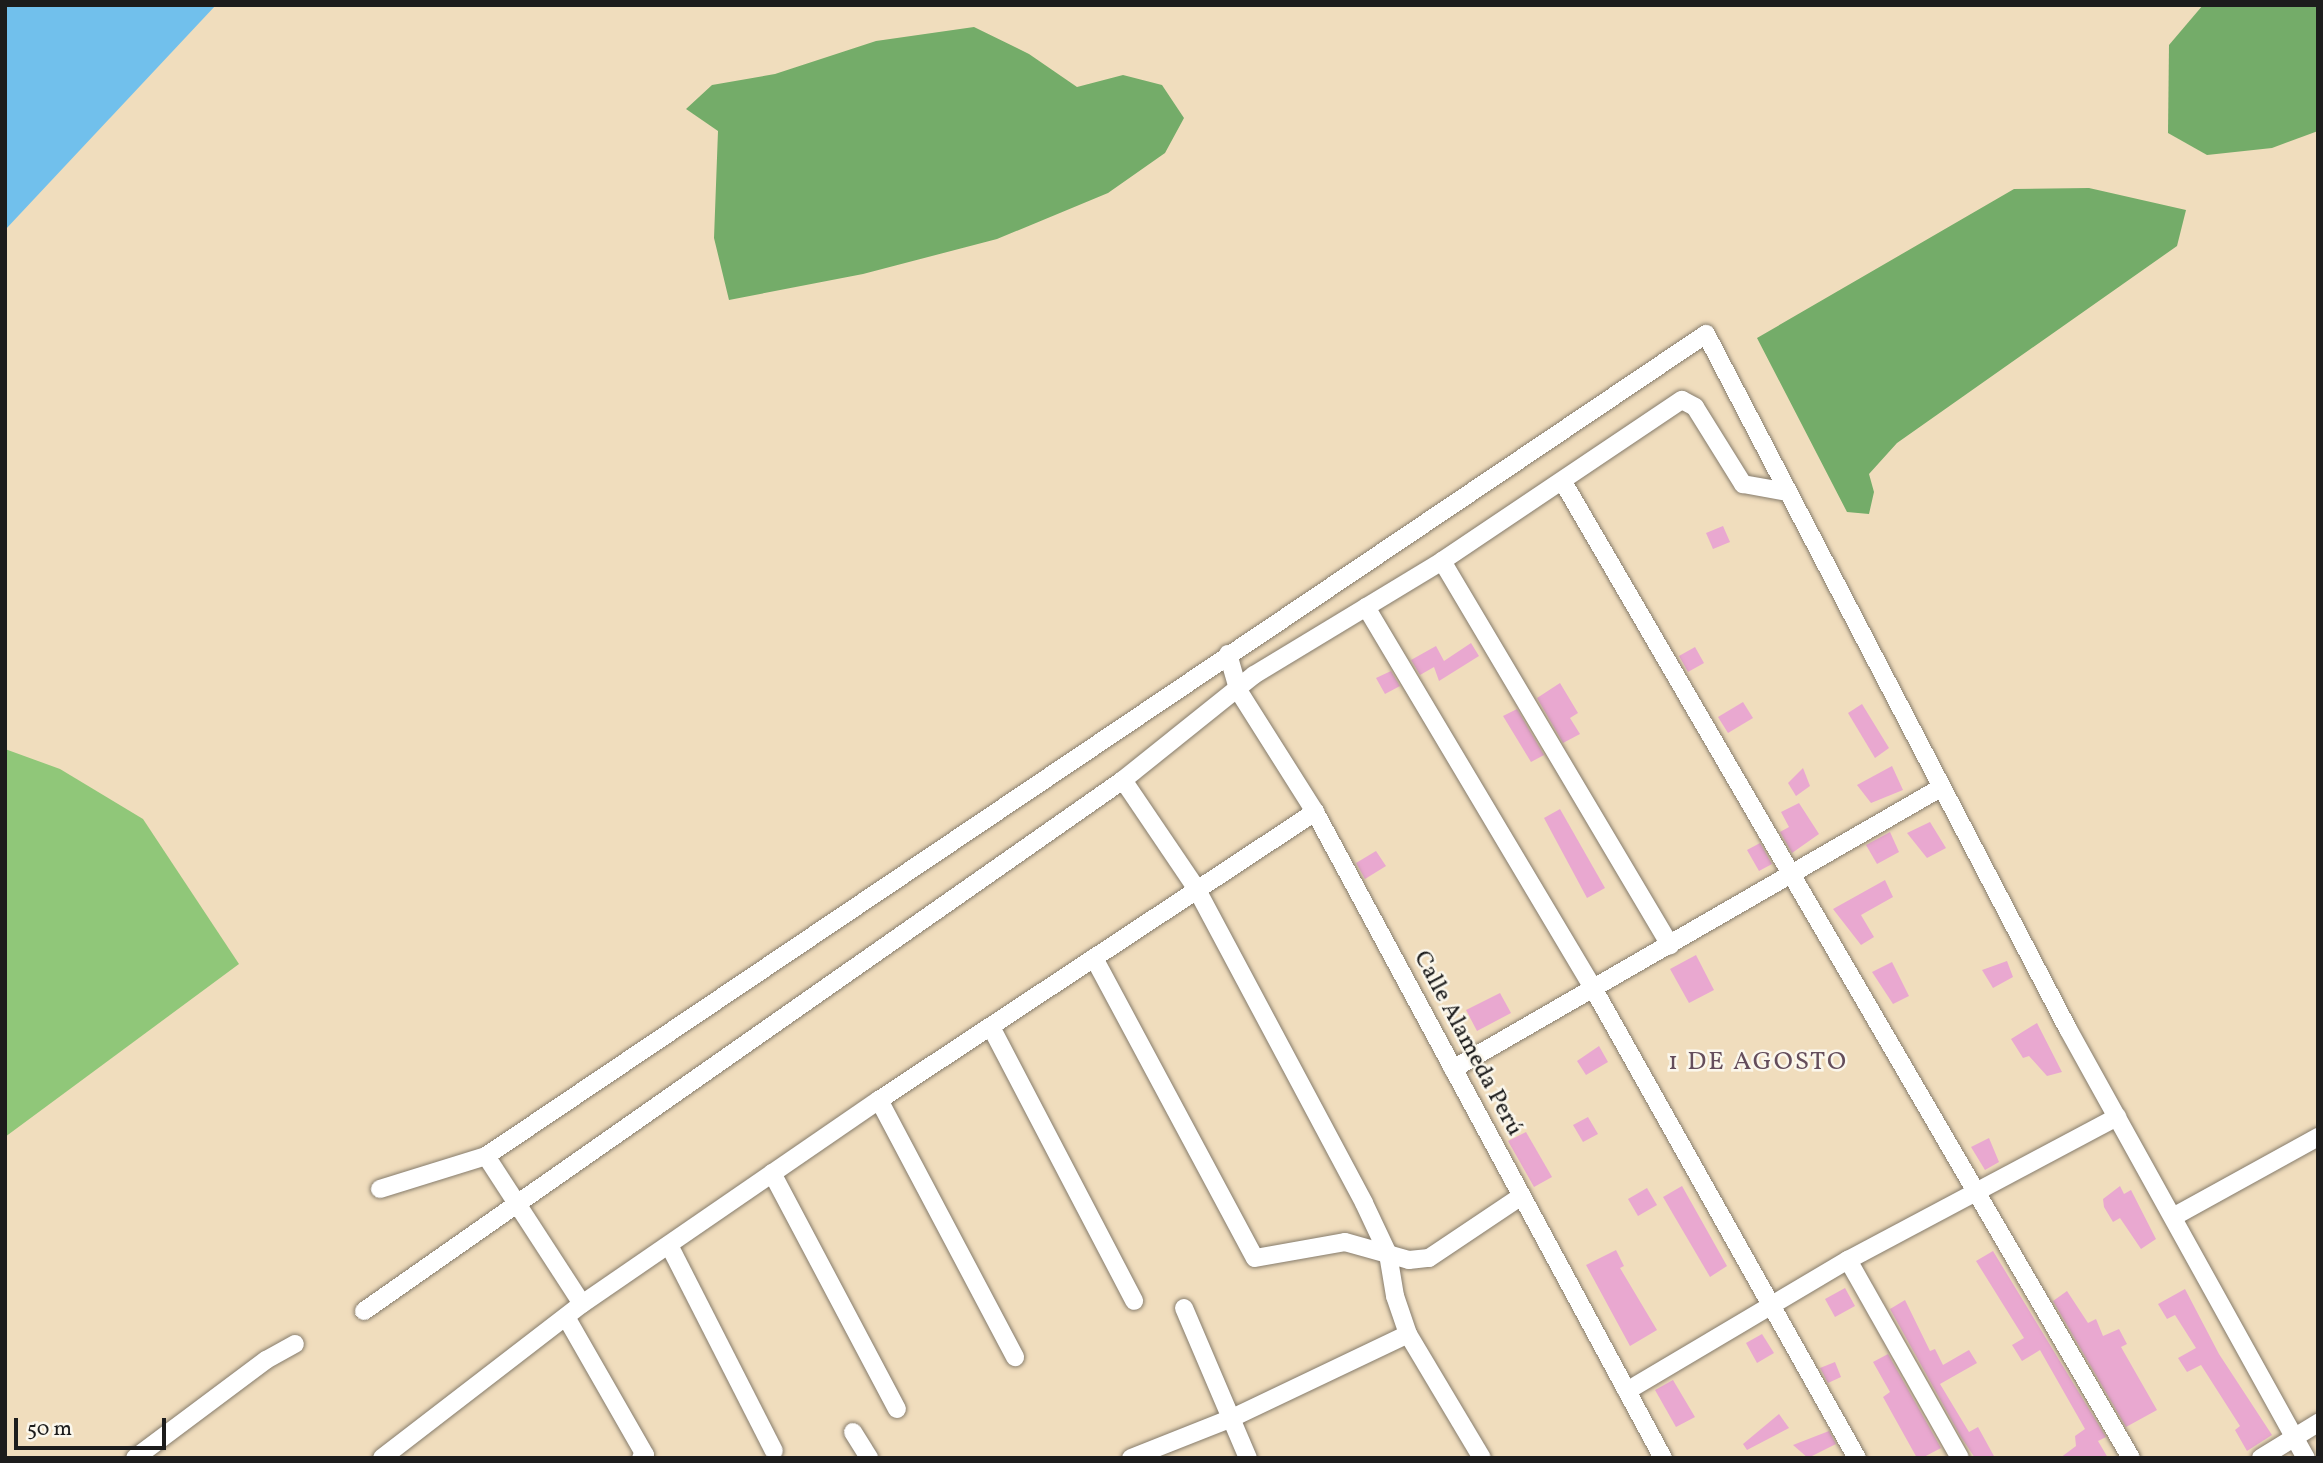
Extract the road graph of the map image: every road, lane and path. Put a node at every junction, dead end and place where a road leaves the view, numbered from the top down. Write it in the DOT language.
graph roads {
  1 [pos="1563,482"];
  2 [pos="1788,492"];
  3 [pos="1441,561"];
  4 [pos="1366,607"];
  5 [pos="1228,654"];
  6 [pos="1238,690"];
  7 [pos="1124,780"];
  8 [pos="1942,787"];
  9 [pos="1315,812"];
  10 [pos="1794,873"];
  11 [pos="1196,888"];
  12 [pos="1670,945"];
  13 [pos="1094,958"];
  14 [pos="1593,988"];
  15 [pos="991,1027"];
  16 [pos="1454,1069"];
  17 [pos="878,1100"];
  18 [pos="2117,1117"];
  19 [pos="2318,1137"];
  20 [pos="486,1156"];
  21 [pos="772,1173"];
  22 [pos="380,1189"];
  23 [pos="1978,1190"];
  24 [pos="1520,1197"];
  25 [pos="516,1204"];
  26 [pos="2173,1217"];
  27 [pos="669,1245"];
  28 [pos="1388,1254"];
  29 [pos="1848,1261"];
  30 [pos="1134,1301"];
  31 [pos="582,1304"];
  32 [pos="1184,1308"];
  33 [pos="1772,1310"];
  34 [pos="364,1311"];
  35 [pos="566,1317"];
  36 [pos="1408,1334"];
  37 [pos="295,1344"];
  38 [pos="1015,1357"];
  39 [pos="1627,1391"];
  40 [pos="897,1409"];
  41 [pos="1232,1418"];
  42 [pos="2318,1423"];
  43 [pos="853,1432"];
  44 [pos="2296,1439"];
  45 [pos="774,1451"];
  46 [pos="135,1458"];
  47 [pos="382,1458"];
  48 [pos="641,1458"];
  49 [pos="869,1458"];
  50 [pos="1131,1458"];
  51 [pos="1248,1458"];
  52 [pos="1482,1458"];
  53 [pos="1663,1458"];
  54 [pos="1857,1458"];
  55 [pos="1960,1458"];
  56 [pos="2131,1458"];
  57 [pos="2261,1458"];
  58 [pos="2306,1458"];
  1 -- 2 [label="street"];
  1 -- 3 [label="street"];
  1 -- 10 [label="street"];
  2 -- 5 [label="street"];
  2 -- 8 [label="street"];
  3 -- 4 [label="street"];
  3 -- 12 [label="street"];
  4 -- 6 [label="street"];
  4 -- 14 [label="street"];
  5 -- 6 [label="street, Calle Alameda Perú"];
  5 -- 20 [label="street"];
  6 -- 7 [label="street"];
  6 -- 9 [label="street, Calle Alameda Perú"];
  7 -- 11 [label="street"];
  7 -- 25 [label="street"];
  8 -- 10 [label="street"];
  8 -- 18 [label="street"];
  9 -- 11 [label="street"];
  9 -- 16 [label="street, Calle Alameda Perú"];
  10 -- 12 [label="street"];
  10 -- 23 [label="street"];
  11 -- 13 [label="street"];
  11 -- 28 [label="street"];
  12 -- 14 [label="street"];
  13 -- 15 [label="street"];
  13 -- 28 [label="street"];
  14 -- 16 [label="street"];
  14 -- 33 [label="street"];
  15 -- 17 [label="street"];
  15 -- 30 [label="street"];
  16 -- 24 [label="street, Calle Alameda Perú"];
  17 -- 21 [label="street"];
  17 -- 38 [label="street"];
  18 -- 23 [label="street"];
  18 -- 26 [label="street"];
  19 -- 26 [label="street"];
  20 -- 22 [label="street"];
  20 -- 25 [label="street"];
  21 -- 27 [label="street"];
  21 -- 40 [label="street"];
  23 -- 29 [label="street"];
  23 -- 56 [label="street"];
  24 -- 28 [label="street"];
  24 -- 39 [label="street, Calle Alameda Perú"];
  25 -- 31 [label="street"];
  25 -- 34 [label="street"];
  26 -- 44 [label="street"];
  27 -- 31 [label="street"];
  27 -- 45 [label="street"];
  28 -- 36 [label="street"];
  29 -- 33 [label="street"];
  29 -- 55 [label="street"];
  31 -- 35 [label="street"];
  32 -- 41 [label="street"];
  33 -- 39 [label="street"];
  33 -- 54 [label="street"];
  35 -- 47 [label="street"];
  35 -- 48 [label="street"];
  36 -- 41 [label="street"];
  36 -- 52 [label="street"];
  37 -- 46 [label="street"];
  39 -- 53 [label="street, Calle Alameda Perú"];
  41 -- 50 [label="street"];
  41 -- 51 [label="street"];
  42 -- 44 [label="street"];
  43 -- 49 [label="street"];
  44 -- 57 [label="street"];
  44 -- 58 [label="street"];
}
